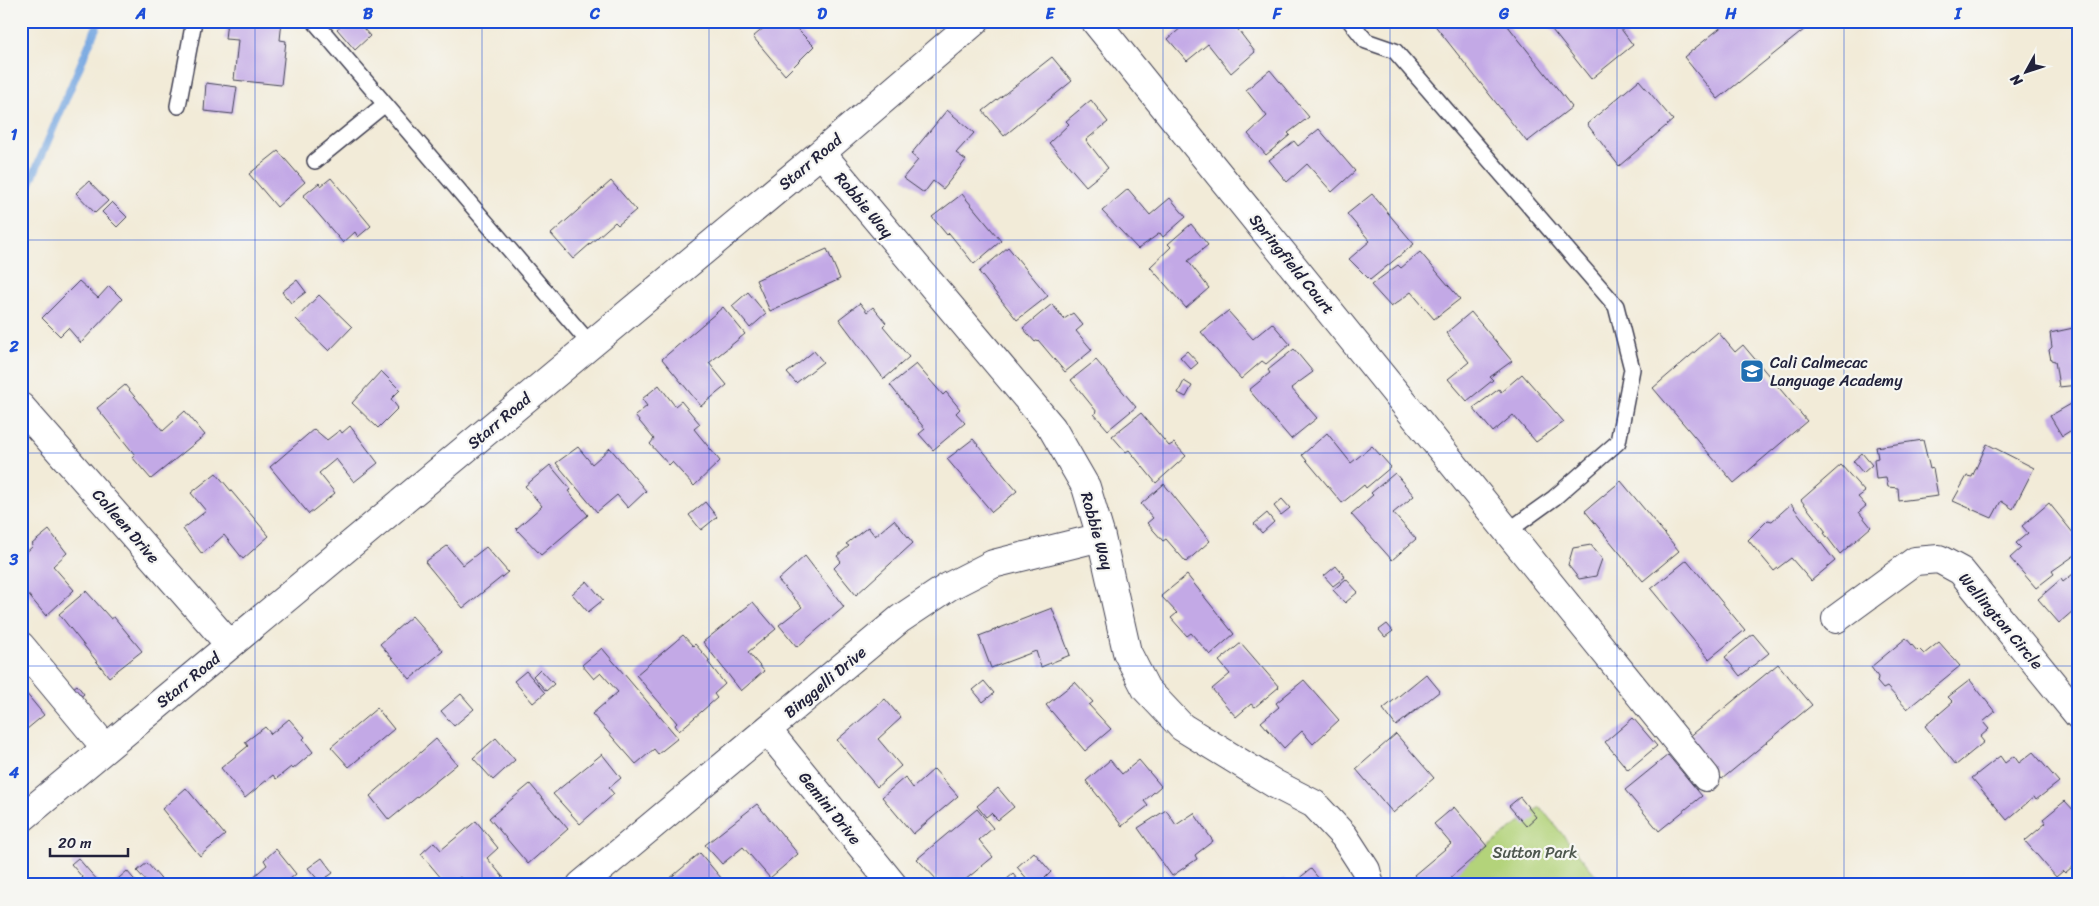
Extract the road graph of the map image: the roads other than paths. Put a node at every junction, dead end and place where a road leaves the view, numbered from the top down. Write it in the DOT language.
graph roads {
  1 [pos="194,21"];
  2 [pos="314,21"];
  3 [pos="975,21"];
  4 [pos="1095,21"];
  5 [pos="1350,21"];
  6 [pos="385,104"];
  7 [pos="178,106"];
  8 [pos="821,154"];
  9 [pos="315,161"];
  10 [pos="591,345"];
  11 [pos="21,407"];
  12 [pos="1508,531"];
  13 [pos="1102,537"];
  14 [pos="1836,619"];
  15 [pos="230,645"];
  16 [pos="21,646"];
  17 [pos="2078,715"];
  18 [pos="768,730"];
  19 [pos="105,747"];
  20 [pos="1706,777"];
  21 [pos="21,819"];
  22 [pos="581,885"];
  23 [pos="893,885"];
  24 [pos="1370,885"];
  1 -- 7 [label="lane"];
  2 -- 6 [label="lane"];
  3 -- 8 [label="street, Starr Road"];
  4 -- 12 [label="street, Springfield Court"];
  5 -- 12 [label="lane"];
  6 -- 9 [label="lane"];
  6 -- 10 [label="lane"];
  8 -- 10 [label="street, Starr Road"];
  8 -- 13 [label="street, Robbie Way"];
  10 -- 15 [label="street, Starr Road"];
  11 -- 15 [label="street, Colleen Drive"];
  12 -- 20 [label="street, Springfield Court"];
  13 -- 18 [label="street, Binggelli Drive"];
  13 -- 24 [label="street, Robbie Way"];
  14 -- 17 [label="street, Wellington Circle"];
  15 -- 19 [label="street, Starr Road"];
  16 -- 19 [label="street"];
  18 -- 22 [label="street, Binggelli Drive"];
  18 -- 23 [label="street, Gemini Drive"];
  19 -- 21 [label="street, Starr Road"];
}
